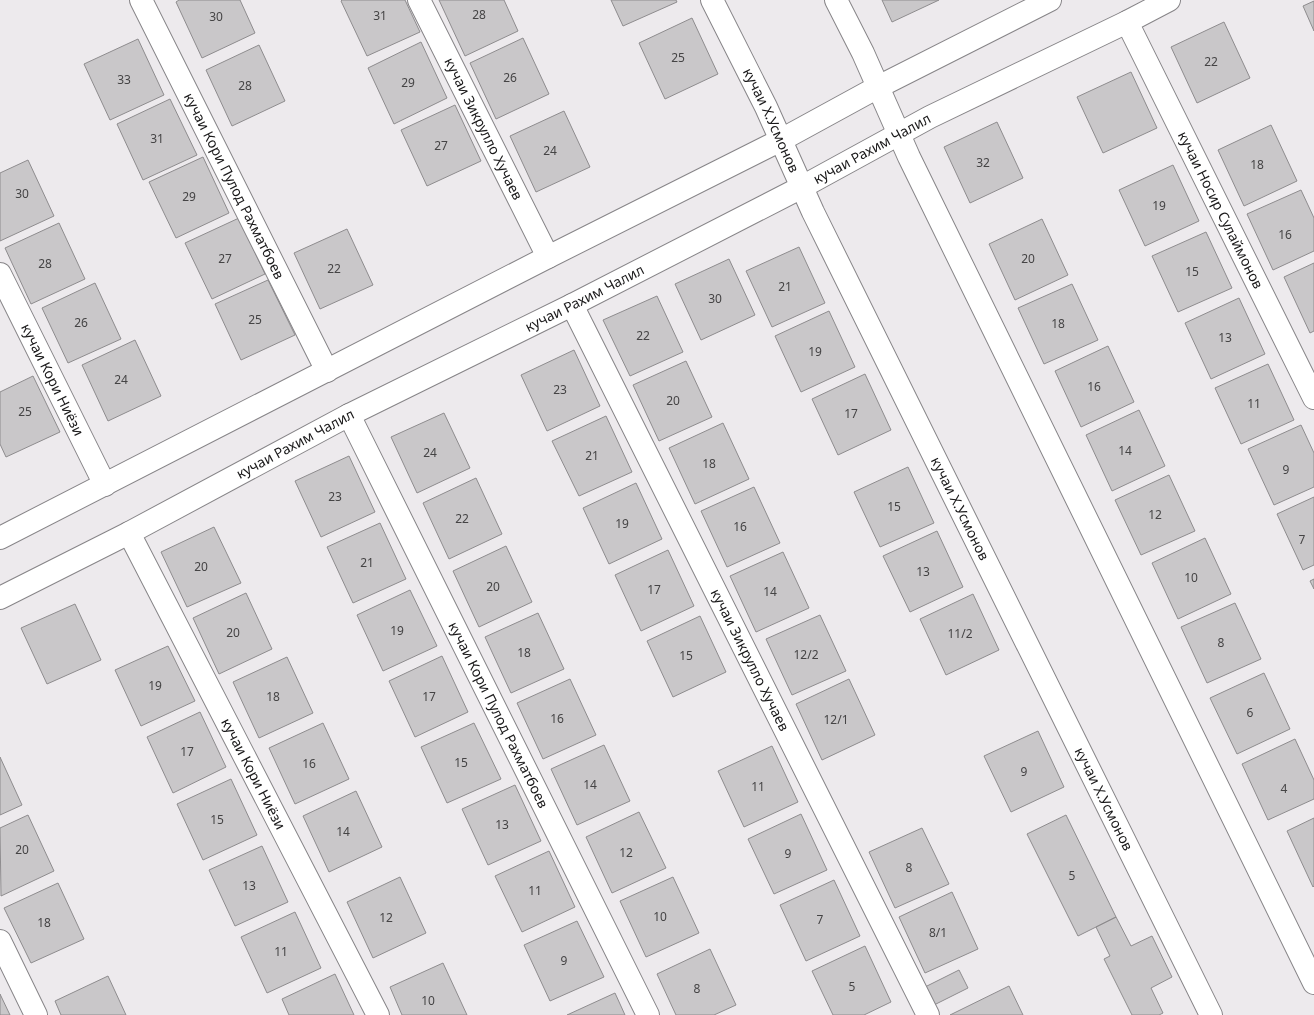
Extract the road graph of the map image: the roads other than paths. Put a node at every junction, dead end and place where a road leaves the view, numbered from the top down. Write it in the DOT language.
graph roads {
  1 [pos="141,0"];
  2 [pos="419,0"];
  3 [pos="712,0"];
  4 [pos="836,0"];
  5 [pos="1050,0"];
  6 [pos="1169,0"];
  7 [pos="1127,22"];
  8 [pos="878,87"];
  9 [pos="898,133"];
  10 [pos="782,140"];
  11 [pos="802,187"];
  12 [pos="548,257"];
  13 [pos="0,274"];
  14 [pos="572,305"];
  15 [pos="327,371"];
  16 [pos="1314,398"];
  17 [pos="348,415"];
  18 [pos="105,485"];
  19 [pos="129,533"];
  20 [pos="0,538"];
  21 [pos="0,598"];
  22 [pos="0,941"];
  23 [pos="1314,983"];
  24 [pos="36,1015"];
  25 [pos="378,1015"];
  26 [pos="648,1015"];
  27 [pos="928,1015"];
  28 [pos="1211,1015"];
  1 -- 15 [label="street, кучаи Кори Пулод Рахматбоев"];
  2 -- 12 [label="street, кучаи Зикрулло Хучаев"];
  3 -- 10 [label="street, кучаи Х.Усмонов"];
  4 -- 8 [label="street"];
  5 -- 8 [label="street"];
  6 -- 7 [label="street, кучаи Рахим Чалил"];
  7 -- 9 [label="street, кучаи Рахим Чалил"];
  7 -- 16 [label="street, кучаи Носир Сулаймонов"];
  8 -- 9 [label="street"];
  8 -- 10 [label="street"];
  9 -- 11 [label="street, кучаи Рахим Чалил"];
  9 -- 23 [label="street"];
  10 -- 11 [label="street, кучаи Х.Усмонов"];
  10 -- 12 [label="street"];
  11 -- 14 [label="street, кучаи Рахим Чалил"];
  11 -- 28 [label="street, кучаи Х.Усмонов"];
  12 -- 15 [label="street"];
  13 -- 18 [label="street, кучаи Кори Ниёзи"];
  14 -- 17 [label="street, кучаи Рахим Чалил"];
  14 -- 27 [label="street, кучаи Зикрулло Хучаев"];
  15 -- 18 [label="street"];
  17 -- 19 [label="street, кучаи Рахим Чалил"];
  17 -- 26 [label="street, кучаи Кори Пулод Рахматбоев"];
  18 -- 20 [label="street"];
  19 -- 21 [label="street, кучаи Рахим Чалил"];
  19 -- 25 [label="street, кучаи Кори Ниёзи"];
  22 -- 24 [label="street"];
}
